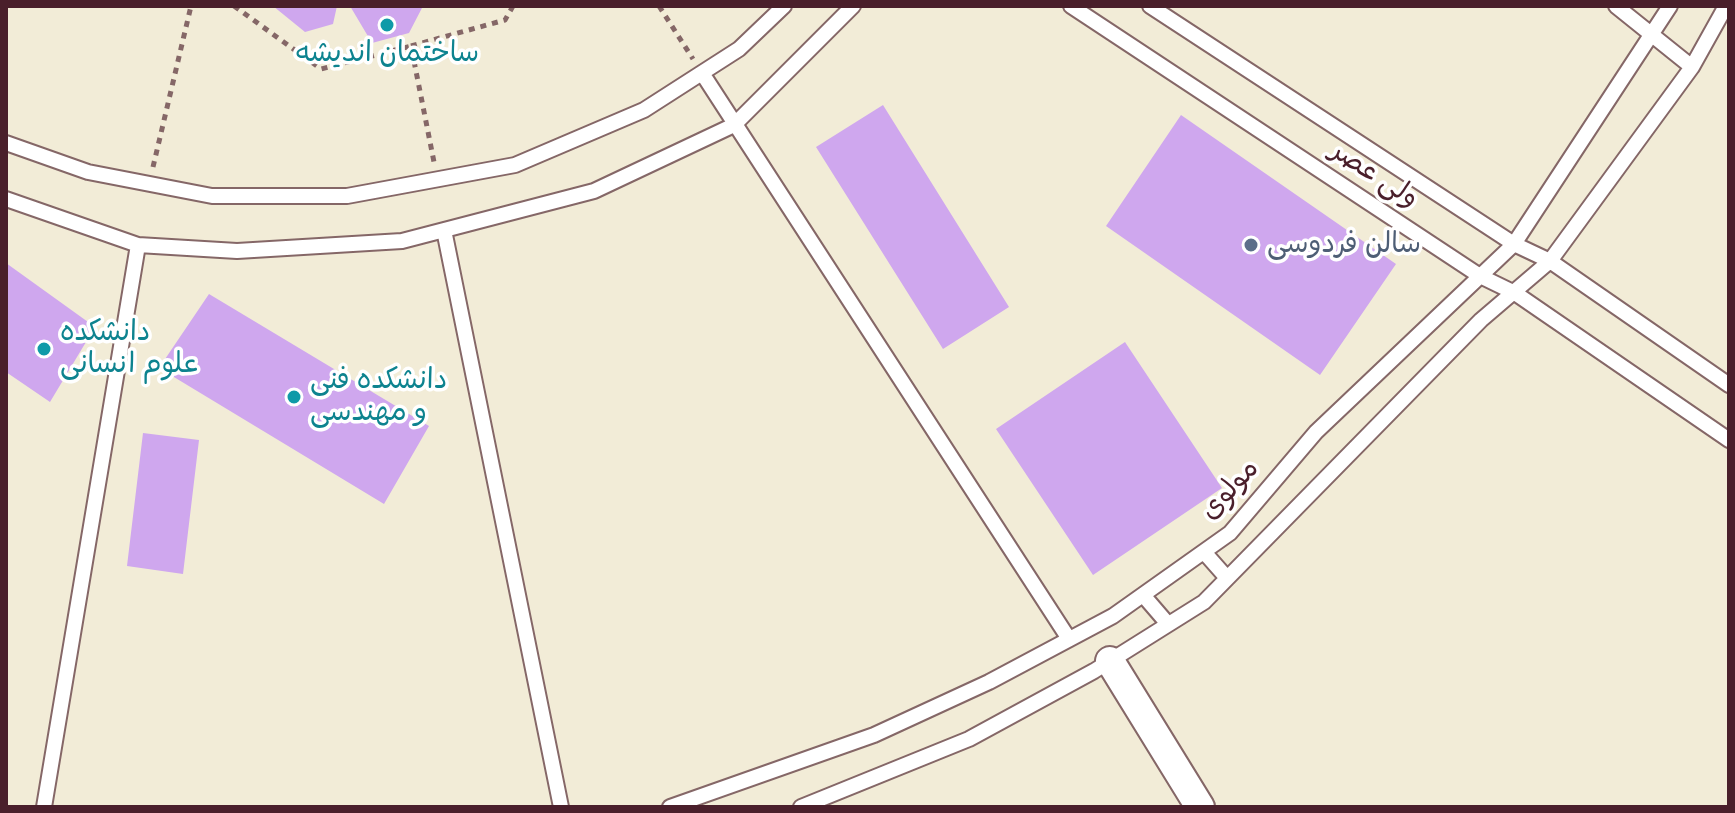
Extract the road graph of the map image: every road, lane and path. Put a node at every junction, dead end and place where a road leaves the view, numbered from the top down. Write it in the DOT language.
graph roads {
  1 [pos="191,6"];
  2 [pos="234,6"];
  3 [pos="513,6"];
  4 [pos="659,6"];
  5 [pos="784,6"];
  6 [pos="853,6"];
  7 [pos="1071,6"];
  8 [pos="1150,6"];
  9 [pos="1616,6"];
  10 [pos="1670,6"];
  11 [pos="1726,6"];
  12 [pos="1654,35"];
  13 [pos="411,46"];
  14 [pos="1692,67"];
  15 [pos="702,73"];
  16 [pos="734,125"];
  17 [pos="6,143"];
  18 [pos="438,179"];
  19 [pos="149,184"];
  20 [pos="6,199"];
  21 [pos="444,230"];
  22 [pos="1514,244"];
  23 [pos="138,245"];
  24 [pos="1550,261"];
  25 [pos="1480,276"];
  26 [pos="1515,293"];
  27 [pos="1729,385"];
  28 [pos="1729,440"];
  29 [pos="1204,552"];
  30 [pos="1227,578"];
  31 [pos="1143,595"];
  32 [pos="1168,624"];
  33 [pos="1069,639"];
  34 [pos="1110,661"];
  35 [pos="44,807"];
  36 [pos="561,807"];
  37 [pos="670,807"];
  38 [pos="801,807"];
  39 [pos="1200,807"];
  1 -- 19 [label="path"];
  2 -- 13 [label="path"];
  3 -- 13 [label="path"];
  4 -- 15 [label="path"];
  5 -- 15 [label="lane"];
  6 -- 16 [label="lane"];
  7 -- 25 [label="lane, ولی عصر"];
  8 -- 22 [label="lane, ولی عصر"];
  9 -- 12 [label="lane"];
  10 -- 12 [label="lane, مولوی"];
  11 -- 14 [label="lane"];
  12 -- 14 [label="lane"];
  12 -- 22 [label="lane, مولوی"];
  13 -- 18 [label="path"];
  14 -- 24 [label="lane"];
  15 -- 16 [label="lane"];
  15 -- 18 [label="lane"];
  16 -- 21 [label="lane"];
  16 -- 33 [label="lane"];
  17 -- 19 [label="lane"];
  18 -- 19 [label="lane"];
  20 -- 23 [label="lane"];
  21 -- 23 [label="lane"];
  21 -- 36 [label="lane"];
  22 -- 24 [label="lane, ولی عصر"];
  22 -- 25 [label="lane, مولوی"];
  23 -- 35 [label="lane"];
  24 -- 26 [label="lane"];
  24 -- 27 [label="lane, ولی عصر"];
  25 -- 26 [label="lane, ولی عصر"];
  25 -- 29 [label="lane, مولوی"];
  26 -- 28 [label="lane, ولی عصر"];
  26 -- 30 [label="lane"];
  29 -- 30 [label="lane"];
  29 -- 31 [label="lane, مولوی"];
  30 -- 32 [label="lane"];
  31 -- 32 [label="lane"];
  31 -- 33 [label="lane, مولوی"];
  32 -- 34 [label="lane"];
  33 -- 37 [label="lane, مولوی"];
  34 -- 38 [label="lane"];
  34 -- 39 [label="street"];
}
